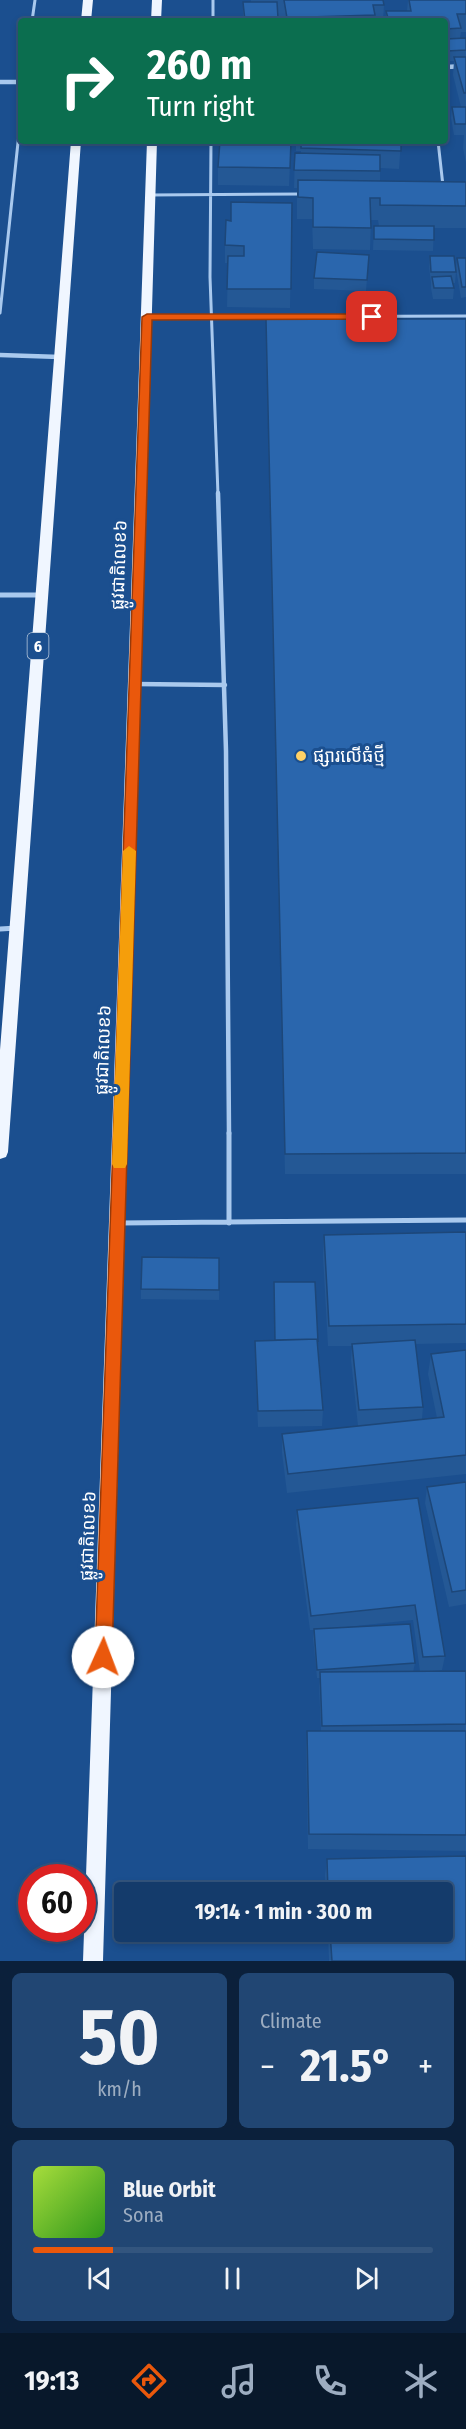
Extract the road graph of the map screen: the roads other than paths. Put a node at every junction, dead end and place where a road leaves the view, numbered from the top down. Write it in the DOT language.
graph roads {
  1 [pos="35,0"];
  2 [pos="88,0"];
  3 [pos="157,0"];
  4 [pos="213,0"];
  5 [pos="32,18"];
  6 [pos="86,18"];
  7 [pos="156,18"];
  8 [pos="213,18"];
  9 [pos="466,66"];
  10 [pos="448,67"];
  11 [pos="0,82"];
  12 [pos="18,82"];
  13 [pos="18,142"];
  14 [pos="76,144"];
  15 [pos="152,144"];
  16 [pos="211,144"];
  17 [pos="438,144"];
  18 [pos="443,192"];
  19 [pos="209,194"];
  20 [pos="306,194"];
  21 [pos="150,195"];
  22 [pos="0,313"];
  23 [pos="466,316"];
  24 [pos="147,317"];
  25 [pos="212,317"];
  26 [pos="0,356"];
  27 [pos="61,357"];
  28 [pos="0,595"];
  29 [pos="42,595"];
  30 [pos="135,684"];
  31 [pos="225,685"];
  32 [pos="17,928"];
  33 [pos="0,929"];
  34 [pos="0,1152"];
  35 [pos="466,1220"];
  36 [pos="117,1223"];
  37 [pos="229,1223"];
  38 [pos="93,1961"];
  1 -- 5 [label="lane"];
  2 -- 6 [label="main road"];
  3 -- 7 [label="main road"];
  4 -- 8 [label="lane"];
  9 -- 10 [label="street"];
  11 -- 12 [label="street"];
  13 -- 22 [label="lane"];
  14 -- 27 [label="main road, 6"];
  15 -- 21 [label="main road, ផ្លូវជាតិលេខ៦"];
  16 -- 19 [label="lane"];
  17 -- 18 [label="lane"];
  19 -- 20 [label="lane"];
  19 -- 21 [label="lane"];
  19 -- 25 [label="lane"];
  21 -- 24 [label="main road, ផ្លូវជាតិលេខ៦"];
  23 -- 25 [label="lane"];
  24 -- 25 [label="lane"];
  24 -- 30 [label="main road, ផ្លូវជាតិលេខ៦"];
  25 -- 31 [label="lane"];
  26 -- 27 [label="street"];
  27 -- 29 [label="main road, 6"];
  28 -- 29 [label="street"];
  29 -- 32 [label="main road, 6"];
  30 -- 31 [label="lane"];
  30 -- 36 [label="main road, ផ្លូវជាតិលេខ៦"];
  31 -- 37 [label="lane"];
  32 -- 33 [label="street"];
  32 -- 34 [label="main road, 6"];
  35 -- 37 [label="lane"];
  36 -- 37 [label="lane"];
  36 -- 38 [label="main road, ផ្លូវជាតិលេខ៦"];
}
